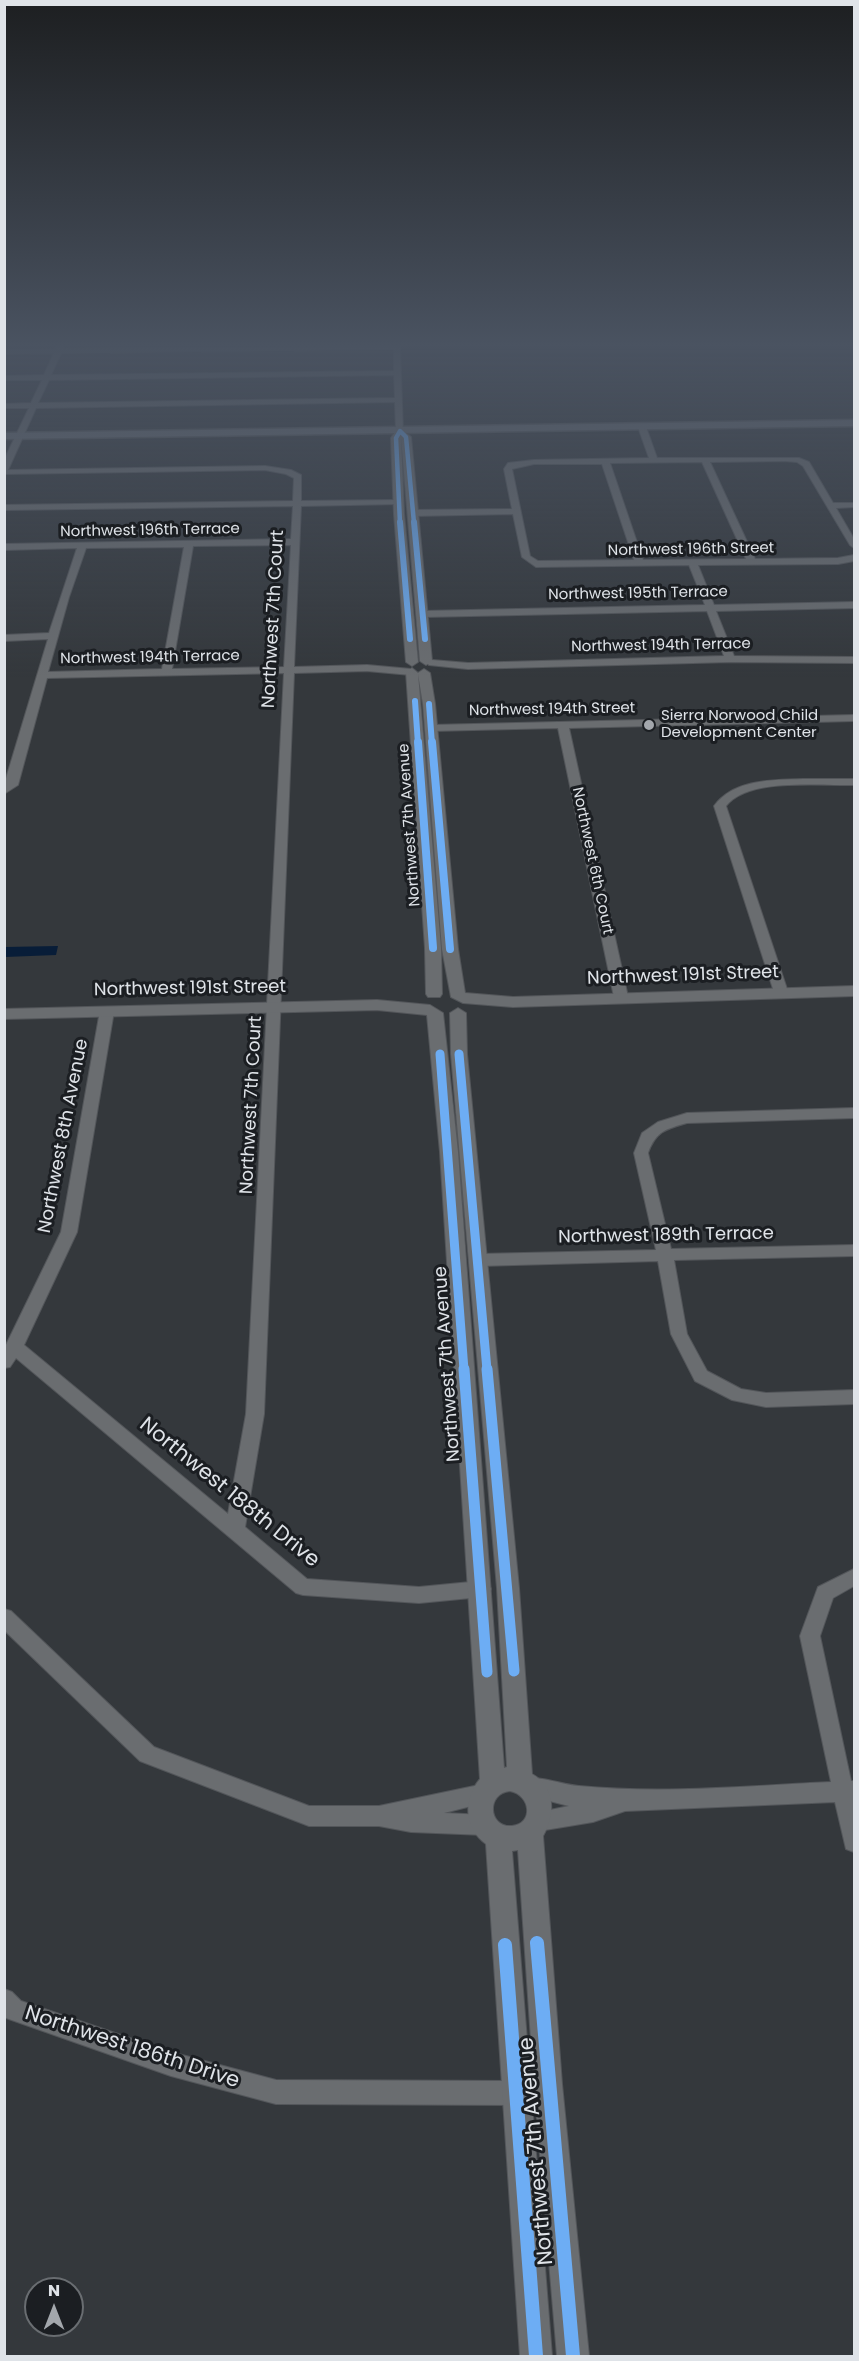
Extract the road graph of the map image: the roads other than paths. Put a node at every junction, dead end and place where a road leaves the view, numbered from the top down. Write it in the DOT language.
graph roads {
  1 [pos="10,457"];
  2 [pos="397,457"];
  3 [pos="408,457"];
  4 [pos="653,457"];
  5 [pos="654,460"];
  6 [pos="705,460"];
  7 [pos="605,461"];
  8 [pos="4,471"];
  9 [pos="298,502"];
  10 [pos="399,502"];
  11 [pos="831,506"];
  12 [pos="855,506"];
  13 [pos="4,508"];
  14 [pos="516,512"];
  15 [pos="412,513"];
  16 [pos="296,542"];
  17 [pos="189,544"];
  18 [pos="855,545"];
  19 [pos="82,546"];
  20 [pos="4,547"];
  21 [pos="853,558"];
  22 [pos="752,562"];
  23 [pos="693,563"];
  24 [pos="640,564"];
  25 [pos="855,605"];
  26 [pos="711,608"];
  27 [pos="423,614"];
  28 [pos="54,636"];
  29 [pos="4,638"];
  30 [pos="730,659"];
  31 [pos="855,660"];
  32 [pos="419,667"];
  33 [pos="289,670"];
  34 [pos="166,673"];
  35 [pos="43,675"];
  36 [pos="855,718"];
  37 [pos="563,725"];
  38 [pos="431,728"];
  39 [pos="853,785"];
  40 [pos="4,791"];
  41 [pos="855,990"];
  42 [pos="781,992"];
  43 [pos="621,997"];
  44 [pos="460,1003"];
  45 [pos="432,1004"];
  46 [pos="274,1006"];
  47 [pos="107,1011"];
  48 [pos="4,1014"];
  49 [pos="855,1113"];
  50 [pos="855,1250"];
  51 [pos="665,1256"];
  52 [pos="479,1260"];
  53 [pos="15,1347"];
  54 [pos="4,1362"];
  55 [pos="855,1397"];
  56 [pos="235,1529"];
  57 [pos="855,1577"];
  58 [pos="481,1589"];
  59 [pos="4,1617"];
  60 [pos="525,1784"];
  61 [pos="489,1789"];
  62 [pos="848,1791"];
  63 [pos="625,1801"];
  64 [pos="379,1816"];
  65 [pos="534,1827"];
  66 [pos="492,1830"];
  67 [pos="855,1842"];
  68 [pos="4,2000"];
  69 [pos="516,2093"];
  70 [pos="536,2356"];
  71 [pos="573,2356"];
  1 -- 8 [label="street"];
  2 -- 10 [label="street, Northwest 7th Avenue"];
  3 -- 15 [label="street, Northwest 7th Avenue"];
  4 -- 5 [label="street"];
  5 -- 6 [label="street"];
  5 -- 7 [label="street"];
  6 -- 11 [label="street"];
  6 -- 22 [label="street"];
  7 -- 14 [label="street"];
  7 -- 24 [label="street"];
  8 -- 9 [label="street, Northwest 7th Court"];
  9 -- 10 [label="street"];
  9 -- 13 [label="street"];
  9 -- 16 [label="street, Northwest 7th Court"];
  10 -- 32 [label="street, Northwest 7th Avenue"];
  11 -- 12 [label="street"];
  11 -- 18 [label="street"];
  14 -- 15 [label="street"];
  14 -- 24 [label="street, Northwest 196th Street"];
  15 -- 27 [label="street, Northwest 7th Avenue"];
  16 -- 17 [label="street, Northwest 196th Terrace"];
  16 -- 33 [label="street, Northwest 7th Court"];
  17 -- 19 [label="street, Northwest 196th Terrace"];
  17 -- 34 [label="street"];
  19 -- 20 [label="street, Northwest 196th Terrace"];
  19 -- 28 [label="street"];
  21 -- 22 [label="street, Northwest 196th Street"];
  22 -- 23 [label="street, Northwest 196th Street"];
  23 -- 24 [label="street, Northwest 196th Street"];
  23 -- 26 [label="street"];
  25 -- 26 [label="street, Northwest 195th Terrace"];
  26 -- 27 [label="street, Northwest 195th Terrace"];
  26 -- 30 [label="street"];
  27 -- 32 [label="street, Northwest 7th Avenue"];
  28 -- 29 [label="street"];
  28 -- 35 [label="street"];
  30 -- 31 [label="street, Northwest 194th Terrace"];
  30 -- 32 [label="street, Northwest 194th Terrace"];
  32 -- 33 [label="street, Northwest 194th Terrace"];
  32 -- 38 [label="street, Northwest 7th Avenue"];
  32 -- 45 [label="street, Northwest 7th Avenue"];
  33 -- 34 [label="street, Northwest 194th Terrace"];
  33 -- 46 [label="street, Northwest 7th Court"];
  34 -- 35 [label="street, Northwest 194th Terrace"];
  35 -- 40 [label="street"];
  36 -- 37 [label="street, Northwest 194th Street"];
  37 -- 38 [label="street, Northwest 194th Street"];
  37 -- 43 [label="street, Northwest 6th Court"];
  38 -- 44 [label="street, Northwest 7th Avenue"];
  39 -- 42 [label="street"];
  41 -- 42 [label="street, Northwest 191st Street"];
  42 -- 43 [label="street, Northwest 191st Street"];
  43 -- 44 [label="street, Northwest 191st Street"];
  44 -- 45 [label="street"];
  44 -- 45 [label="street"];
  44 -- 52 [label="street, Northwest 7th Avenue"];
  45 -- 46 [label="street, Northwest 191st Street"];
  45 -- 58 [label="street, Northwest 7th Avenue"];
  46 -- 47 [label="street, Northwest 191st Street"];
  46 -- 56 [label="street, Northwest 7th Court"];
  47 -- 48 [label="street, Northwest 191st Street"];
  47 -- 53 [label="street, Northwest 8th Avenue"];
  49 -- 51 [label="street"];
  50 -- 51 [label="street, Northwest 189th Terrace"];
  51 -- 52 [label="street, Northwest 189th Terrace"];
  51 -- 55 [label="street"];
  52 -- 60 [label="street, Northwest 7th Avenue"];
  53 -- 54 [label="street, Northwest 8th Avenue"];
  53 -- 56 [label="street, Northwest 188th Drive"];
  56 -- 58 [label="street, Northwest 188th Drive"];
  57 -- 62 [label="street"];
  58 -- 61 [label="street, Northwest 7th Avenue"];
  59 -- 64 [label="street"];
  60 -- 61 [label="street"];
  60 -- 63 [label="street"];
  60 -- 65 [label="street"];
  61 -- 64 [label="street"];
  61 -- 66 [label="street"];
  62 -- 63 [label="street"];
  62 -- 67 [label="street"];
  63 -- 65 [label="street"];
  64 -- 66 [label="street"];
  65 -- 66 [label="street"];
  65 -- 71 [label="street, Northwest 7th Avenue"];
  66 -- 69 [label="street, Northwest 7th Avenue"];
  68 -- 69 [label="street, Northwest 186th Drive"];
  69 -- 70 [label="street, Northwest 7th Avenue"];
}
